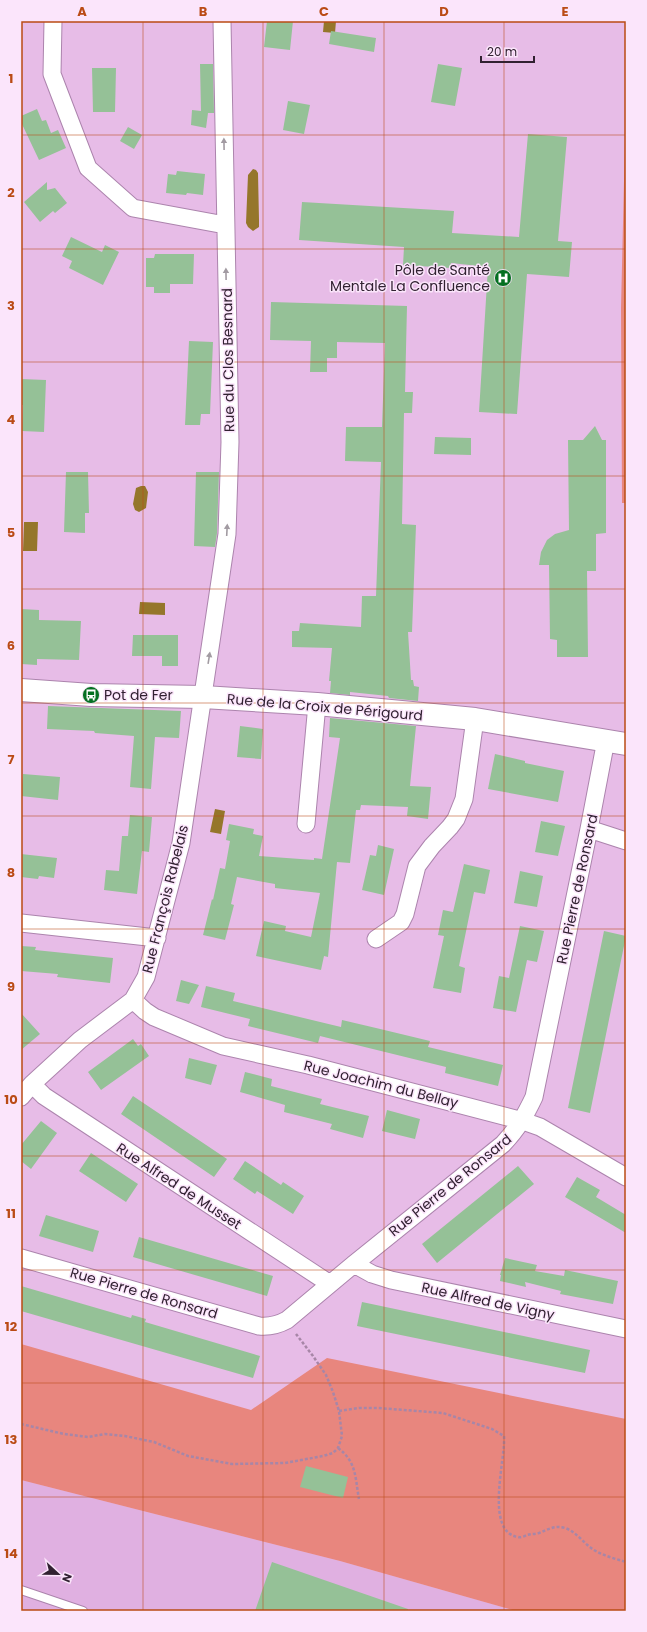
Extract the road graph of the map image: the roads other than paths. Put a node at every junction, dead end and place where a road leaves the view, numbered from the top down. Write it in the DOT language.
graph roads {
  1 [pos="53,21"];
  2 [pos="222,21"];
  3 [pos="225,225"];
  4 [pos="21,690"];
  5 [pos="203,697"];
  6 [pos="317,704"];
  7 [pos="474,719"];
  8 [pos="616,742"];
  9 [pos="306,824"];
  10 [pos="590,830"];
  11 [pos="626,841"];
  12 [pos="21,923"];
  13 [pos="157,938"];
  14 [pos="376,939"];
  15 [pos="133,1000"];
  16 [pos="26,1090"];
  17 [pos="523,1120"];
  18 [pos="626,1177"];
  19 [pos="21,1258"];
  20 [pos="354,1264"];
  21 [pos="330,1284"];
  22 [pos="626,1329"];
  23 [pos="21,1590"];
  24 [pos="83,1611"];
  1 -- 3 [label="street"];
  3 -- 2 [label="street, Rue du Clos Besnard, one-way"];
  5 -- 3 [label="street, Rue du Clos Besnard, one-way"];
  4 -- 5 [label="street, Rue de la Croix de Périgourd"];
  5 -- 6 [label="street, Rue de la Croix de Périgourd"];
  5 -- 13 [label="street, Rue François Rabelais"];
  6 -- 7 [label="street, Rue de la Croix de Périgourd"];
  6 -- 9 [label="street"];
  7 -- 8 [label="street, Rue de la Croix de Périgourd"];
  7 -- 14 [label="street"];
  8 -- 10 [label="street, Rue Pierre de Ronsard"];
  10 -- 11 [label="street"];
  10 -- 17 [label="street, Rue Pierre de Ronsard"];
  12 -- 13 [label="street"];
  13 -- 15 [label="street, Rue François Rabelais"];
  15 -- 16 [label="street, Rue François Rabelais"];
  15 -- 17 [label="street, Rue Joachim du Bellay"];
  16 -- 21 [label="street, Rue Alfred de Musset"];
  17 -- 18 [label="street, Rue Joachim du Bellay"];
  17 -- 20 [label="street, Rue Pierre de Ronsard"];
  19 -- 21 [label="street, Rue Pierre de Ronsard"];
  20 -- 21 [label="street, Rue Pierre de Ronsard"];
  20 -- 22 [label="street, Rue Alfred de Vigny"];
  23 -- 24 [label="lane"];
}
